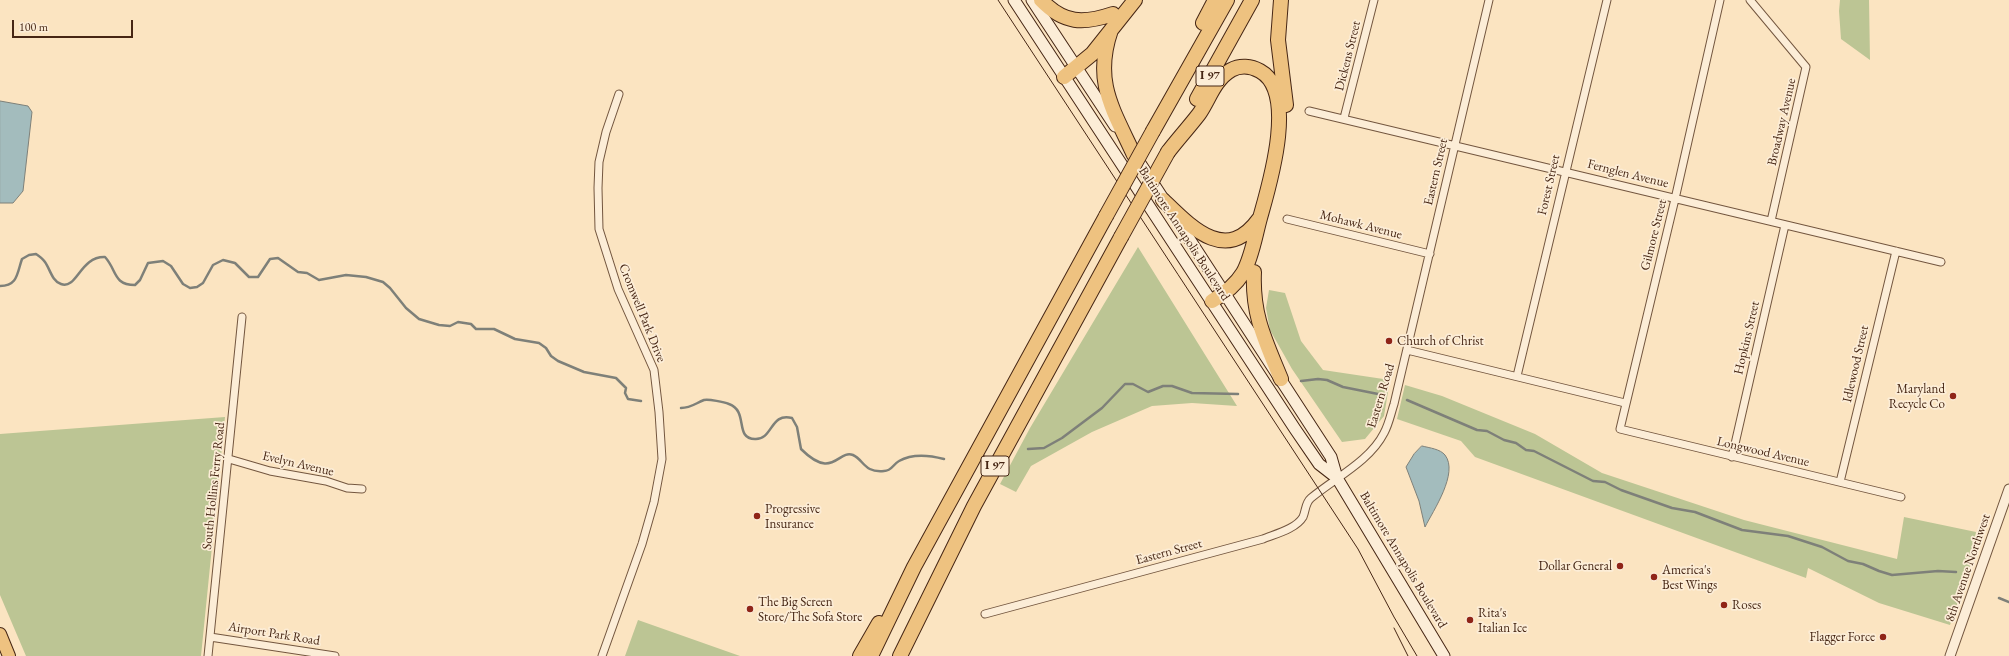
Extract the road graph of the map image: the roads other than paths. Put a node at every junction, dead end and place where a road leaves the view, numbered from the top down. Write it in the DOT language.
graph roads {
  1 [pos="1014,0"];
  2 [pos="1032,0"];
  3 [pos="1041,0"];
  4 [pos="1125,0"];
  5 [pos="1135,0"];
  6 [pos="1215,0"];
  7 [pos="1227,0"];
  8 [pos="1252,0"];
  9 [pos="1281,0"];
  10 [pos="1374,0"];
  11 [pos="1489,0"];
  12 [pos="1607,0"];
  13 [pos="1720,0"];
  14 [pos="1750,0"];
  15 [pos="1113,14"];
  16 [pos="1111,30"];
  17 [pos="1074,65"];
  18 [pos="1063,75"];
  19 [pos="619,94"];
  20 [pos="1169,102"];
  21 [pos="1309,111"];
  22 [pos="1344,118"];
  23 [pos="1454,145"];
  24 [pos="1168,152"];
  25 [pos="1134,155"];
  26 [pos="1565,171"];
  27 [pos="1675,198"];
  28 [pos="1163,200"];
  29 [pos="1260,218"];
  30 [pos="1287,219"];
  31 [pos="1771,221"];
  32 [pos="1785,225"];
  33 [pos="1896,251"];
  34 [pos="1430,254"];
  35 [pos="1941,262"];
  36 [pos="1254,272"];
  37 [pos="1226,296"];
  38 [pos="1214,305"];
  39 [pos="242,318"];
  40 [pos="1407,350"];
  41 [pos="1518,376"];
  42 [pos="1281,379"];
  43 [pos="1626,403"];
  44 [pos="1620,429"];
  45 [pos="1732,457"];
  46 [pos="229,459"];
  47 [pos="1337,478"];
  48 [pos="1840,482"];
  49 [pos="362,489"];
  50 [pos="2009,489"];
  51 [pos="1901,497"];
  52 [pos="914,567"];
  53 [pos="985,614"];
  54 [pos="0,634"];
  55 [pos="210,637"];
  56 [pos="9,656"];
  57 [pos="208,656"];
  58 [pos="335,656"];
  59 [pos="602,656"];
  60 [pos="860,656"];
  61 [pos="871,656"];
  62 [pos="900,656"];
  63 [pos="1444,656"];
  64 [pos="1950,656"];
  1 -- 18 [label="main road, Baltimore Annapolis Boulevard"];
  2 -- 17 [label="main road, Baltimore Annapolis Boulevard"];
  3 -- 15 [label="highway"];
  4 -- 15 [label="highway"];
  5 -- 16 [label="highway"];
  6 -- 20 [label="highway"];
  7 -- 20 [label="highway, I 97"];
  8 -- 24 [label="highway, I 97"];
  9 -- 36 [label="highway"];
  10 -- 22 [label="street, Dickens Street"];
  11 -- 23 [label="street, Eastern Street"];
  12 -- 26 [label="street, Forest Street"];
  13 -- 27 [label="street, Gilmore Street"];
  14 -- 31 [label="street, Broadway Avenue"];
  15 -- 17 [label="highway"];
  16 -- 17 [label="highway"];
  16 -- 25 [label="highway"];
  17 -- 18 [label="highway"];
  17 -- 25 [label="main road, Baltimore Annapolis Boulevard"];
  18 -- 38 [label="main road, Baltimore Annapolis Boulevard"];
  19 -- 59 [label="street, Cromwell Park Drive"];
  20 -- 52 [label="highway, I 97, bridge"];
  21 -- 22 [label="street, Fernglen Avenue"];
  22 -- 23 [label="street, Fernglen Avenue"];
  23 -- 26 [label="street, Fernglen Avenue"];
  23 -- 34 [label="street, Eastern Street"];
  24 -- 29 [label="highway"];
  24 -- 62 [label="highway, I 97, bridge"];
  25 -- 28 [label="main road, Baltimore Annapolis Boulevard"];
  26 -- 27 [label="street, Fernglen Avenue"];
  26 -- 41 [label="street, Forest Street"];
  27 -- 31 [label="street, Fernglen Avenue"];
  27 -- 43 [label="street, Gilmore Street"];
  28 -- 29 [label="highway"];
  28 -- 37 [label="main road, Baltimore Annapolis Boulevard"];
  29 -- 37 [label="highway"];
  30 -- 34 [label="street, Mohawk Avenue"];
  31 -- 32 [label="street, Fernglen Avenue"];
  32 -- 33 [label="street, Fernglen Avenue"];
  32 -- 45 [label="street, Hopkins Street"];
  33 -- 35 [label="street, Fernglen Avenue"];
  33 -- 48 [label="street, Idlewood Street"];
  34 -- 40 [label="street, Eastern Street"];
  36 -- 37 [label="highway"];
  36 -- 42 [label="highway"];
  37 -- 38 [label="highway"];
  37 -- 42 [label="main road, Baltimore Annapolis Boulevard"];
  38 -- 47 [label="main road, Baltimore Annapolis Boulevard"];
  39 -- 46 [label="street, South Hollins Ferry Road"];
  40 -- 41 [label="street"];
  40 -- 47 [label="street, Eastern Road"];
  41 -- 43 [label="street"];
  42 -- 47 [label="main road, Baltimore Annapolis Boulevard"];
  43 -- 44 [label="street, Gilmore Street"];
  44 -- 45 [label="street, Longwood Avenue"];
  45 -- 48 [label="street, Longwood Avenue"];
  46 -- 49 [label="street, Evelyn Avenue"];
  46 -- 55 [label="street, South Hollins Ferry Road"];
  47 -- 53 [label="street, Eastern Street"];
  47 -- 63 [label="main road, Baltimore Annapolis Boulevard"];
  48 -- 51 [label="street, Longwood Avenue"];
  50 -- 64 [label="street, 8th Avenue Northwest"];
  52 -- 60 [label="highway"];
  52 -- 61 [label="highway, I 97"];
  54 -- 56 [label="main road"];
  55 -- 57 [label="street, South Hollins Ferry Road"];
  55 -- 58 [label="street, Airport Park Road"];
}
